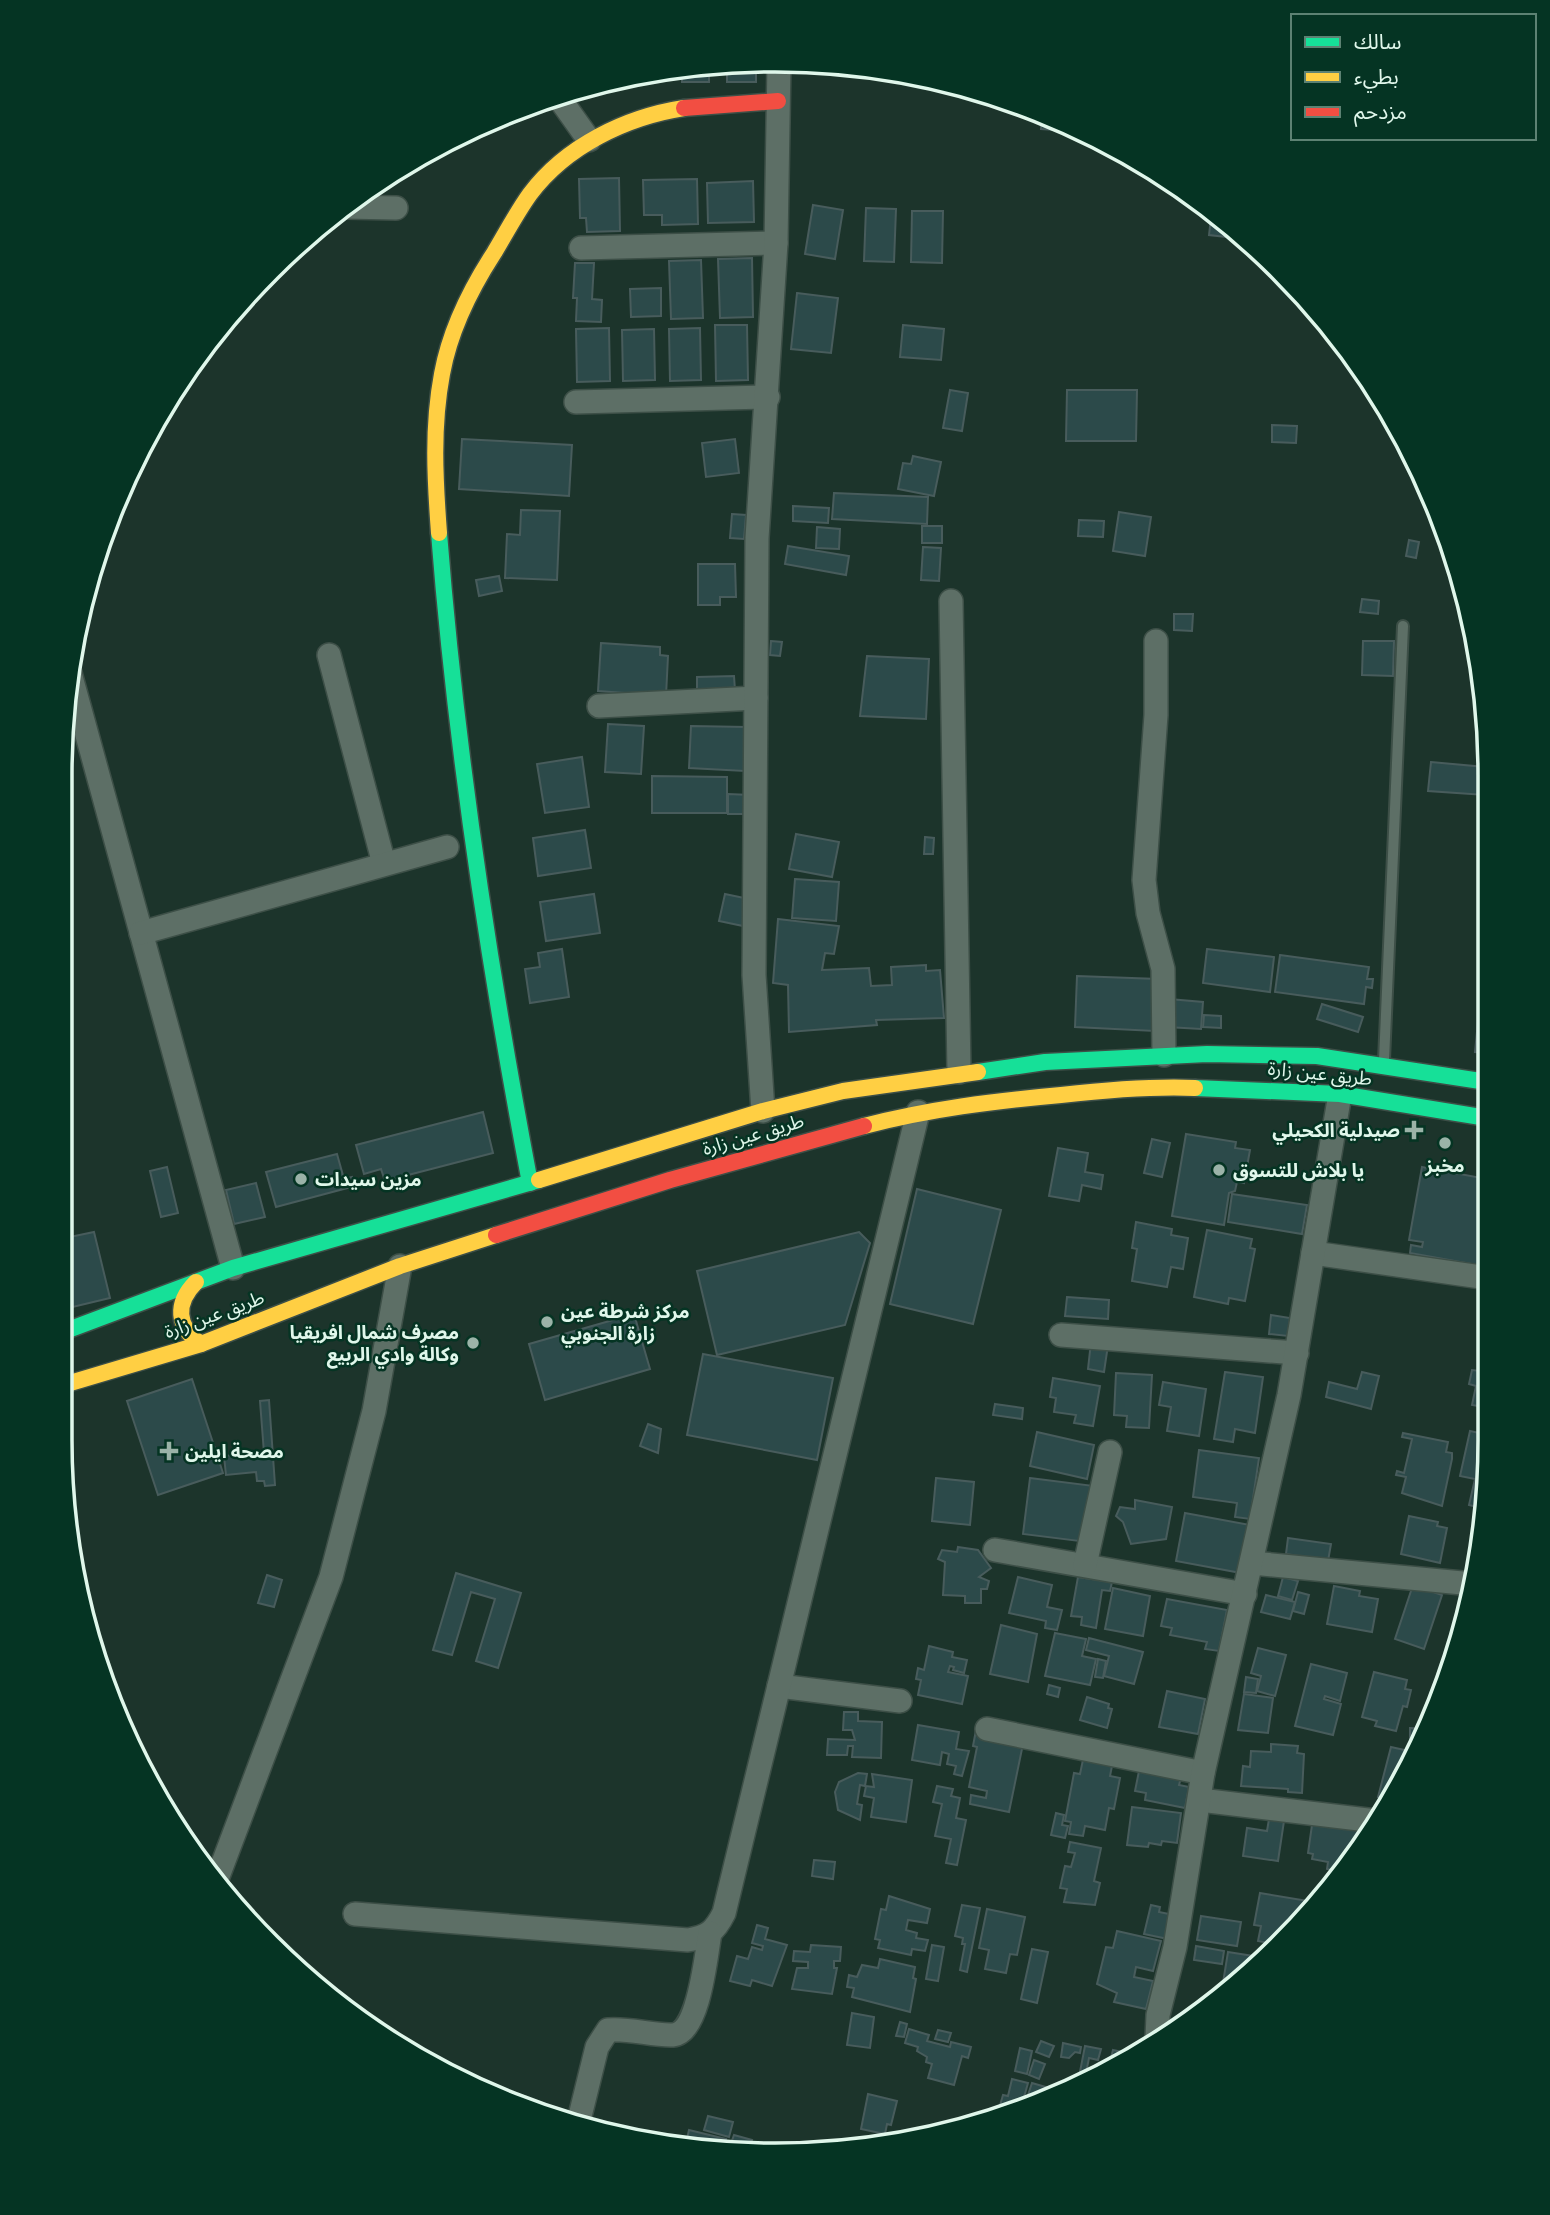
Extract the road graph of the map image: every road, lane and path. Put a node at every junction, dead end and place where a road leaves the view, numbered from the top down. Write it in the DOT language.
graph roads {
  1 [pos="779,72"];
  2 [pos="778,101"];
  3 [pos="564,105"];
  4 [pos="589,140"];
  5 [pos="360,207"];
  6 [pos="396,208"];
  7 [pos="776,243"];
  8 [pos="581,248"];
  9 [pos="768,397"];
  10 [pos="576,402"];
  11 [pos="951,601"];
  12 [pos="1403,626"];
  13 [pos="1156,641"];
  14 [pos="329,656"];
  15 [pos="756,698"];
  16 [pos="76,699"];
  17 [pos="599,706"];
  18 [pos="447,847"];
  19 [pos="384,864"];
  20 [pos="141,933"];
  21 [pos="1164,1055"];
  22 [pos="1384,1064"];
  23 [pos="959,1072"];
  24 [pos="1478,1080"];
  25 [pos="1340,1094"];
  26 [pos="763,1111"];
  27 [pos="918,1112"];
  28 [pos="1478,1117"];
  29 [pos="530,1183"];
  30 [pos="1313,1254"];
  31 [pos="400,1266"];
  32 [pos="233,1268"];
  33 [pos="1478,1277"];
  34 [pos="196,1282"];
  35 [pos="72,1328"];
  36 [pos="1061,1335"];
  37 [pos="201,1344"];
  38 [pos="1297,1353"];
  39 [pos="72,1382"];
  40 [pos="1110,1452"];
  41 [pos="995,1550"];
  42 [pos="1252,1563"];
  43 [pos="1085,1564"];
  44 [pos="1464,1583"];
  45 [pos="1245,1594"];
  46 [pos="779,1686"];
  47 [pos="900,1701"];
  48 [pos="987,1729"];
  49 [pos="1203,1773"];
  50 [pos="1200,1800"];
  51 [pos="1367,1820"];
  52 [pos="220,1872"];
  53 [pos="355,1914"];
  54 [pos="710,1933"];
  55 [pos="1157,2030"];
  56 [pos="582,2112"];
  1 -- 2 [label="street"];
  2 -- 4 [label="main road"];
  2 -- 7 [label="street"];
  3 -- 4 [label="street"];
  4 -- 29 [label="main road"];
  5 -- 6 [label="street"];
  7 -- 8 [label="street"];
  7 -- 9 [label="street"];
  9 -- 10 [label="street"];
  9 -- 15 [label="street"];
  11 -- 23 [label="street"];
  12 -- 22 [label="lane"];
  13 -- 21 [label="street"];
  14 -- 19 [label="street"];
  15 -- 17 [label="street"];
  15 -- 26 [label="street"];
  16 -- 20 [label="street"];
  18 -- 19 [label="street"];
  19 -- 20 [label="street"];
  20 -- 32 [label="street"];
  21 -- 22 [label="main road, طريق عين زارة"];
  21 -- 23 [label="main road, طريق عين زارة"];
  22 -- 24 [label="main road, طريق عين زارة"];
  23 -- 26 [label="main road, طريق عين زارة"];
  25 -- 27 [label="main road, طريق عين زارة"];
  25 -- 28 [label="main road, طريق عين زارة"];
  25 -- 30 [label="street"];
  26 -- 29 [label="main road, طريق عين زارة"];
  27 -- 31 [label="main road, طريق عين زارة"];
  27 -- 46 [label="street"];
  29 -- 32 [label="main road, طريق عين زارة"];
  30 -- 33 [label="street"];
  30 -- 38 [label="street"];
  31 -- 37 [label="main road, طريق عين زارة"];
  31 -- 52 [label="street"];
  32 -- 34 [label="main road, طريق عين زارة"];
  34 -- 35 [label="main road, طريق عين زارة"];
  34 -- 37 [label="main road"];
  36 -- 38 [label="street"];
  37 -- 39 [label="main road, طريق عين زارة"];
  38 -- 42 [label="street"];
  40 -- 43 [label="street"];
  41 -- 43 [label="street"];
  42 -- 44 [label="street"];
  42 -- 45 [label="street"];
  43 -- 45 [label="street"];
  45 -- 49 [label="street"];
  46 -- 47 [label="street"];
  46 -- 54 [label="street"];
  48 -- 49 [label="street"];
  49 -- 50 [label="street"];
  50 -- 51 [label="street"];
  50 -- 55 [label="street"];
  53 -- 54 [label="street"];
  54 -- 56 [label="street"];
}
